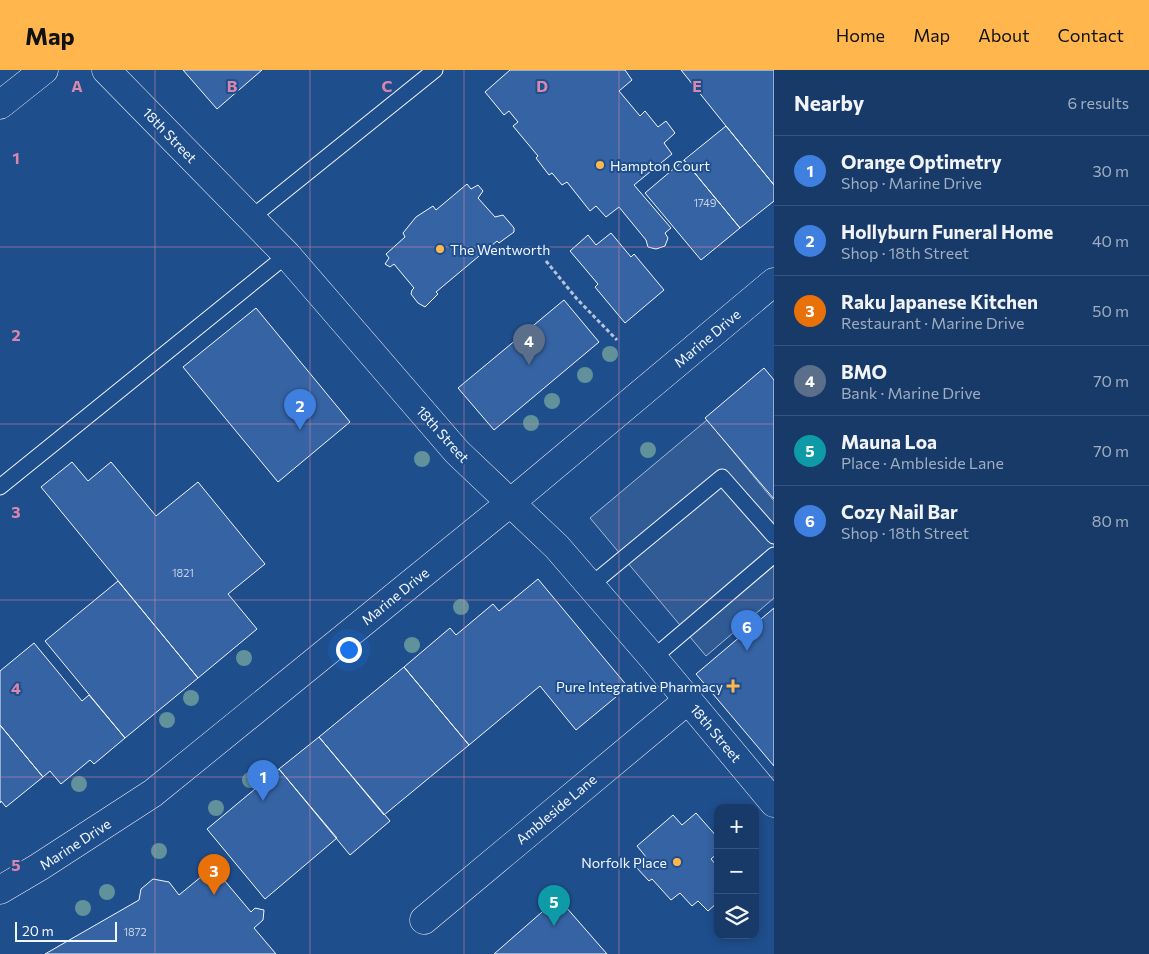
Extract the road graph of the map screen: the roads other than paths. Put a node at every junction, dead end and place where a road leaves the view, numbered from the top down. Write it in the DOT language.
graph roads {
  1 [pos="44,70"];
  2 [pos="106,70"];
  3 [pos="435,70"];
  4 [pos="0,106"];
  5 [pos="251,218"];
  6 [pos="287,255"];
  7 [pos="774,282"];
  8 [pos="0,487"];
  9 [pos="510,503"];
  10 [pos="774,536"];
  11 [pos="774,555"];
  12 [pos="591,585"];
  13 [pos="653,658"];
  14 [pos="688,700"];
  15 [pos="774,803"];
  16 [pos="0,890"];
  17 [pos="424,920"];
  1 -- 4 [label="street"];
  2 -- 5 [label="street, 18th Street"];
  3 -- 5 [label="lane"];
  5 -- 6 [label="street, 18th Street"];
  6 -- 8 [label="lane"];
  6 -- 9 [label="street, 18th Street"];
  7 -- 9 [label="street, Marine Drive"];
  9 -- 12 [label="street, 18th Street"];
  9 -- 16 [label="street, Marine Drive"];
  10 -- 12 [label="lane"];
  11 -- 13 [label="lane"];
  12 -- 13 [label="street, 18th Street"];
  13 -- 14 [label="street, 18th Street"];
  14 -- 15 [label="street, 18th Street"];
  14 -- 17 [label="street, Ambleside Lane"];
}
